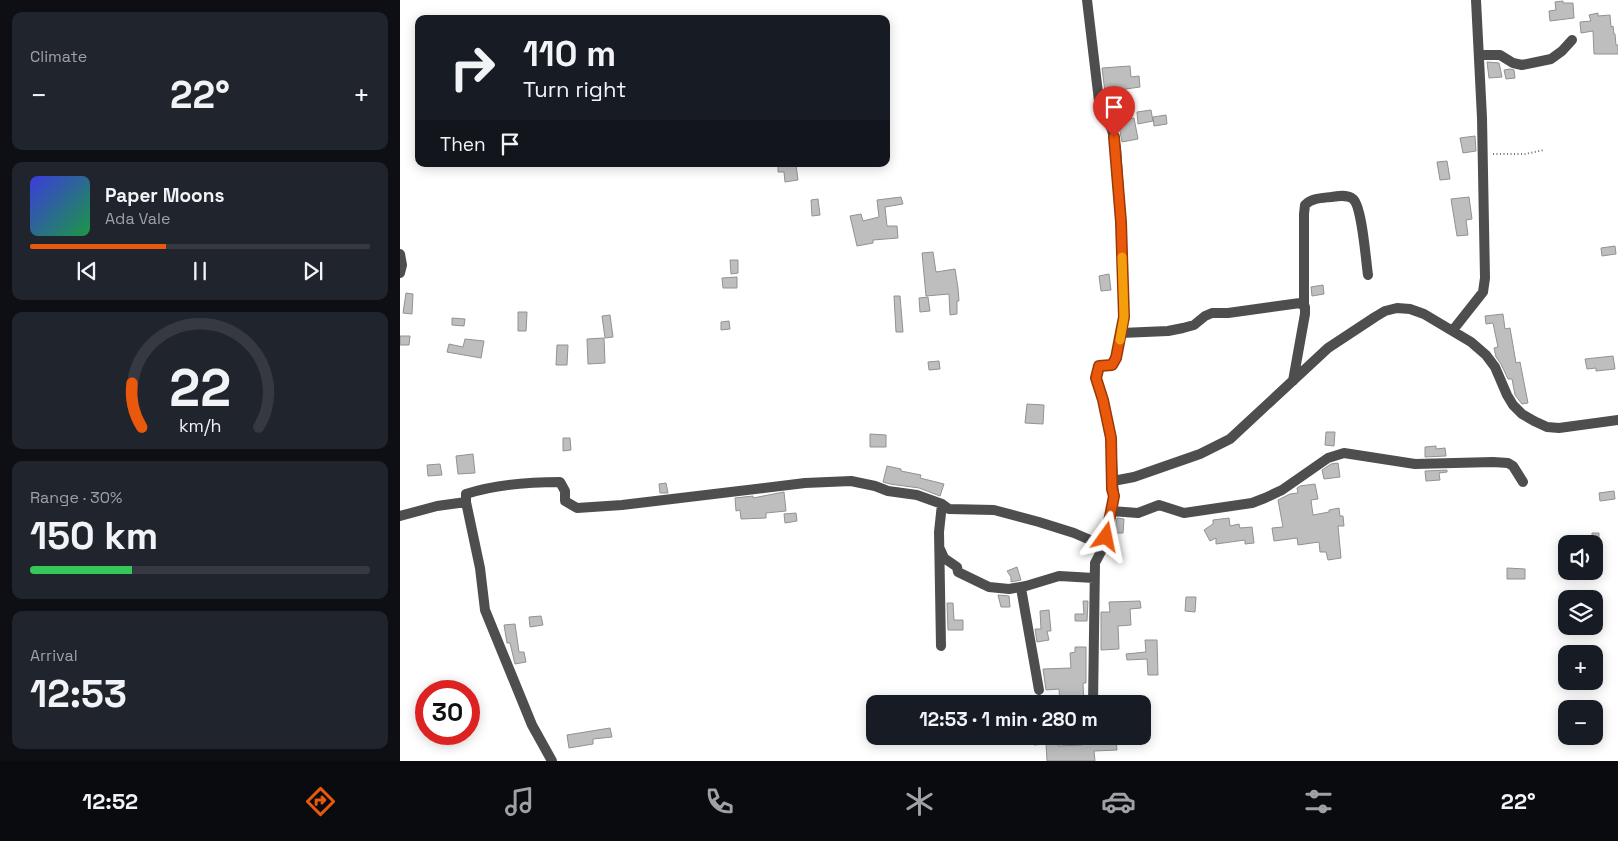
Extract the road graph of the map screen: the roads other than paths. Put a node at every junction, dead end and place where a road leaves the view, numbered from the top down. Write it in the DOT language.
graph roads {
  1 [pos="1087,0"];
  2 [pos="1476,0"];
  3 [pos="1572,40"];
  4 [pos="1479,54"];
  5 [pos="400,254"];
  6 [pos="400,273"];
  7 [pos="1368,276"];
  8 [pos="1304,305"];
  9 [pos="1453,330"];
  10 [pos="1121,333"];
  11 [pos="1293,381"];
  12 [pos="1618,420"];
  13 [pos="1113,482"];
  14 [pos="1523,482"];
  15 [pos="466,502"];
  16 [pos="942,504"];
  17 [pos="1111,510"];
  18 [pos="400,516"];
  19 [pos="1104,546"];
  20 [pos="940,549"];
  21 [pos="1094,578"];
  22 [pos="1021,588"];
  23 [pos="940,646"];
  24 [pos="1039,690"];
  25 [pos="1093,695"];
  26 [pos="552,761"];
  1 -- 10 [label="street"];
  2 -- 4 [label="street"];
  3 -- 4 [label="street"];
  4 -- 9 [label="street"];
  5 -- 6 [label="street"];
  7 -- 8 [label="street"];
  8 -- 10 [label="street"];
  8 -- 11 [label="street"];
  9 -- 11 [label="street"];
  9 -- 12 [label="street"];
  10 -- 13 [label="street"];
  11 -- 13 [label="street"];
  13 -- 17 [label="street"];
  14 -- 17 [label="street"];
  15 -- 16 [label="street"];
  15 -- 18 [label="street"];
  15 -- 26 [label="street"];
  16 -- 19 [label="street"];
  16 -- 20 [label="street"];
  17 -- 19 [label="street"];
  19 -- 21 [label="street"];
  20 -- 22 [label="street"];
  20 -- 23 [label="street"];
  21 -- 22 [label="street"];
  21 -- 25 [label="street"];
  22 -- 24 [label="street"];
}
